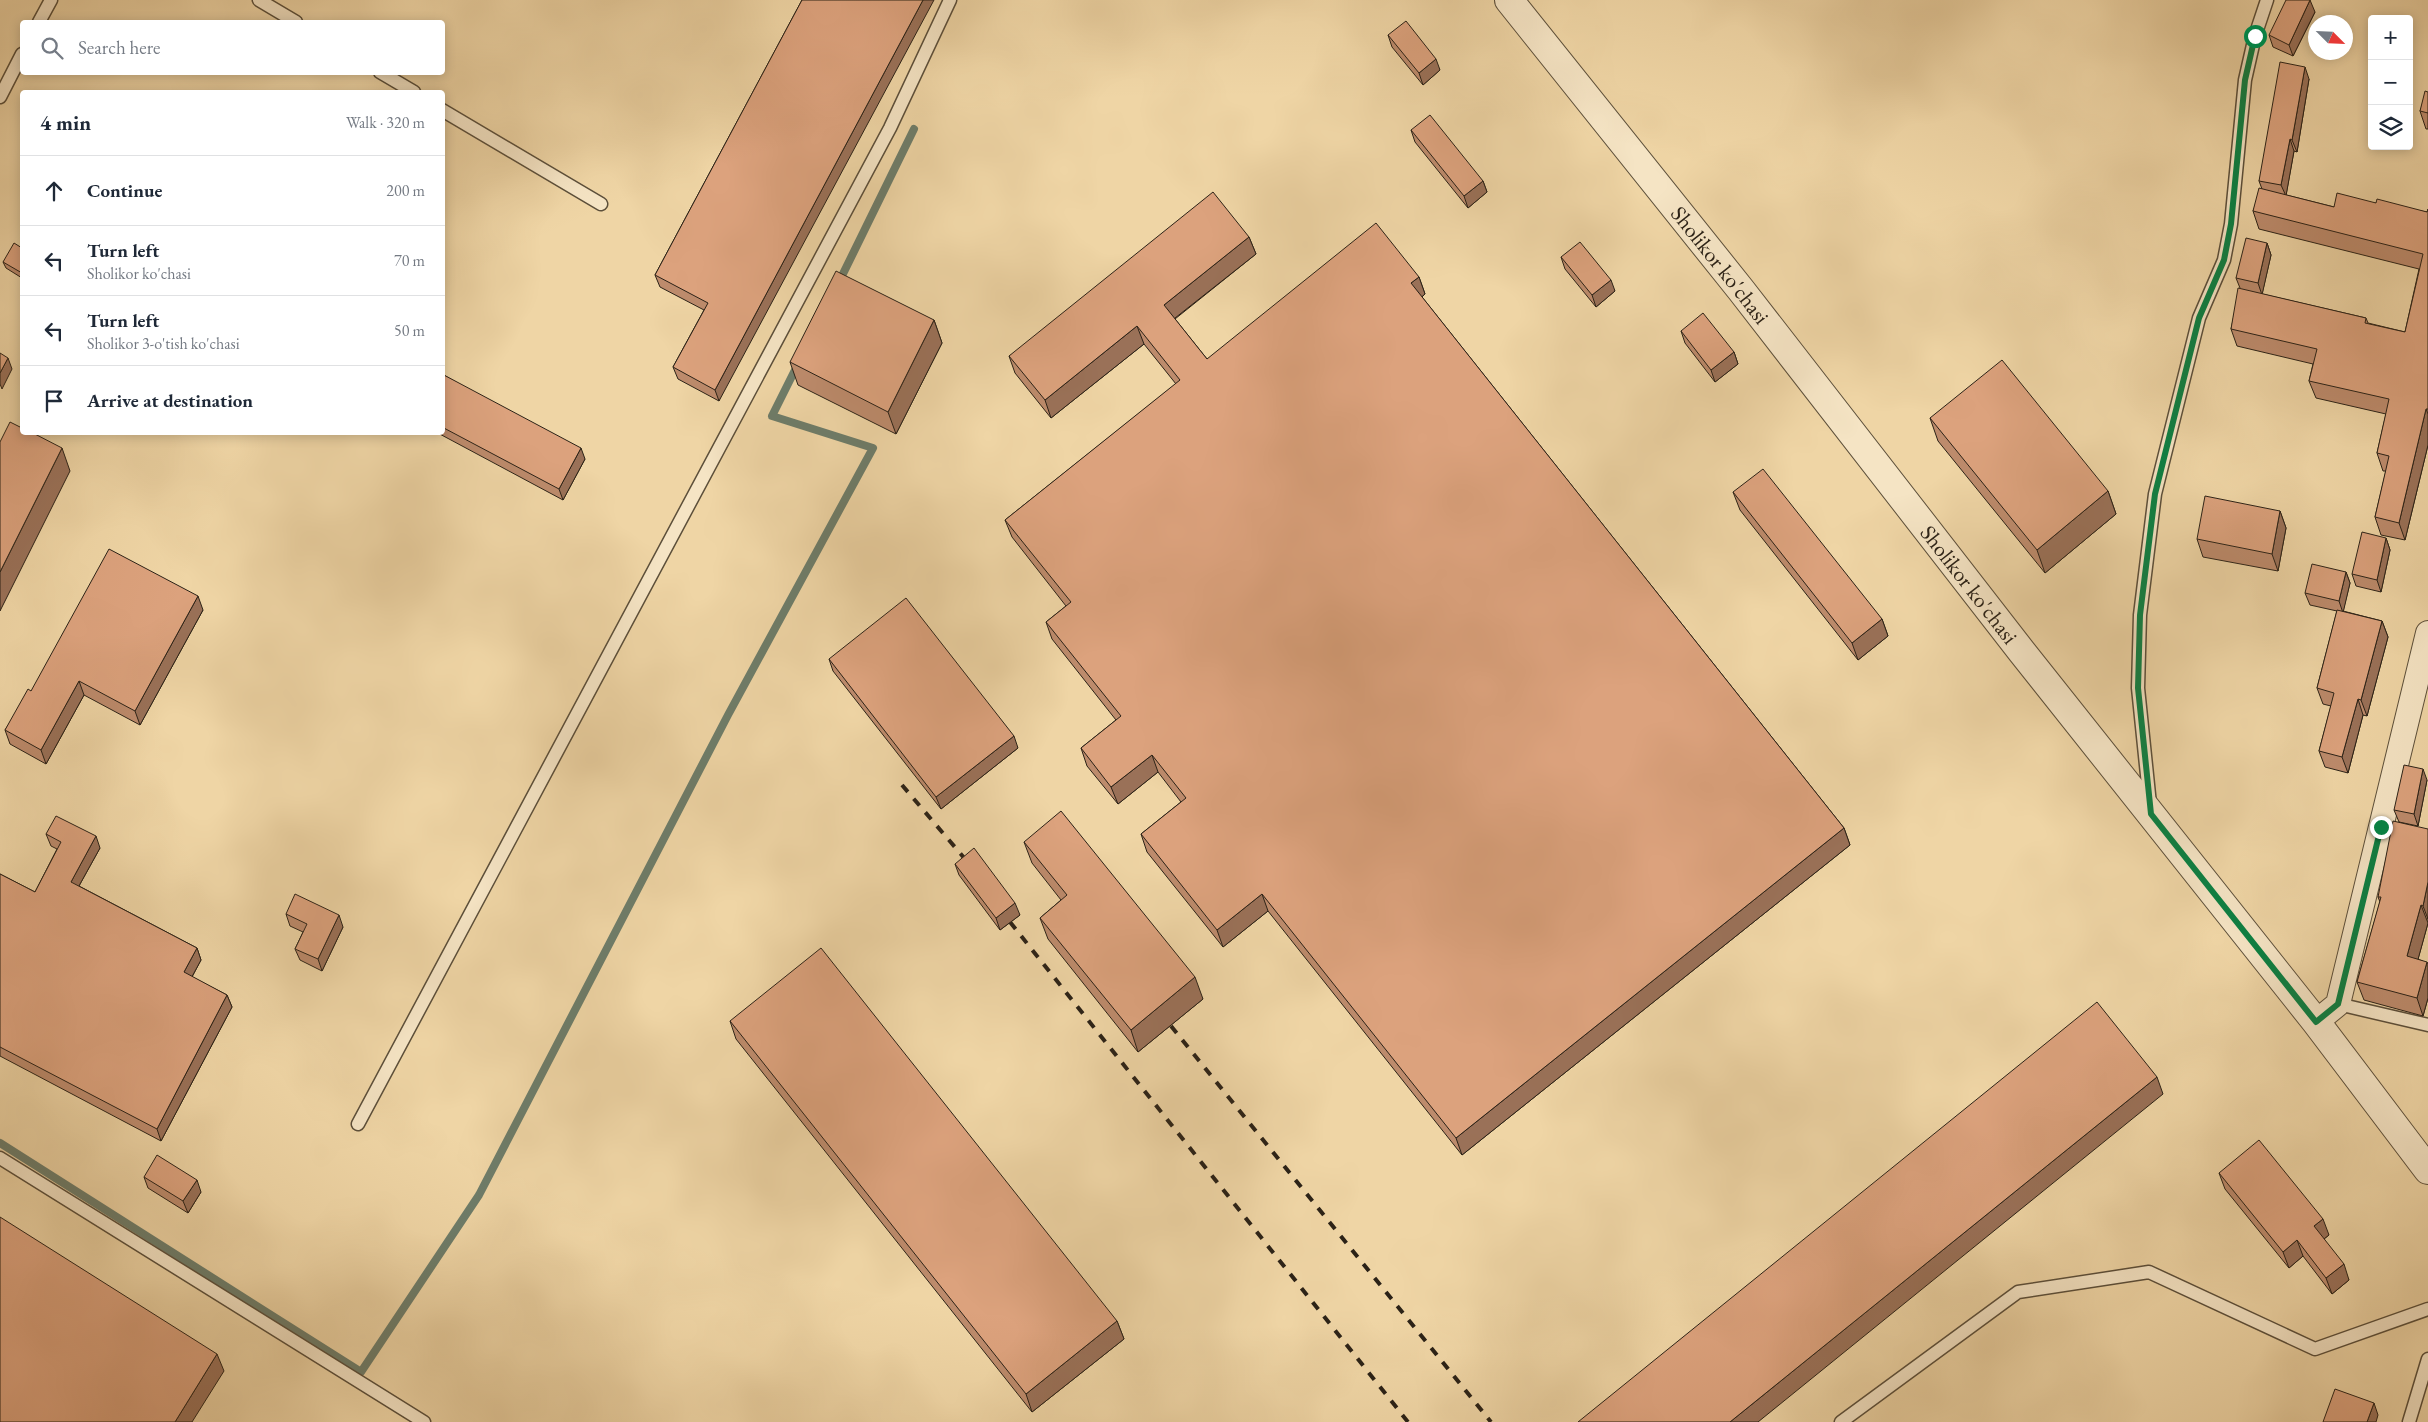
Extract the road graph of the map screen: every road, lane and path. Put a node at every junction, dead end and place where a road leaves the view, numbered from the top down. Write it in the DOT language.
graph roads {
  1 [pos="51,0"];
  2 [pos="259,0"];
  3 [pos="950,0"];
  4 [pos="1509,0"];
  5 [pos="2267,0"];
  6 [pos="40,20"];
  7 [pos="293,20"];
  8 [pos="20,58"];
  9 [pos="385,75"];
  10 [pos="411,90"];
  11 [pos="0,97"];
  12 [pos="445,112"];
  13 [pos="601,204"];
  14 [pos="2428,633"];
  15 [pos="2151,814"];
  16 [pos="2338,1004"];
  17 [pos="2316,1022"];
  18 [pos="2428,1025"];
  19 [pos="358,1124"];
  20 [pos="0,1158"];
  21 [pos="2428,1170"];
  22 [pos="2428,1309"];
  23 [pos="2428,1360"];
  24 [pos="424,1422"];
  25 [pos="1841,1422"];
  26 [pos="2409,1422"];
  1 -- 6 [label="lane"];
  2 -- 7 [label="lane"];
  3 -- 19 [label="lane"];
  4 -- 15 [label="street, Sholikor ko'chasi"];
  5 -- 15 [label="lane"];
  8 -- 11 [label="lane"];
  9 -- 10 [label="lane"];
  12 -- 13 [label="lane"];
  14 -- 16 [label="street"];
  15 -- 17 [label="street, Sholikor ko'chasi"];
  16 -- 17 [label="street"];
  16 -- 18 [label="lane"];
  17 -- 21 [label="street, Sholikor ko'chasi"];
  20 -- 24 [label="lane"];
  22 -- 25 [label="lane"];
  23 -- 26 [label="lane"];
}
